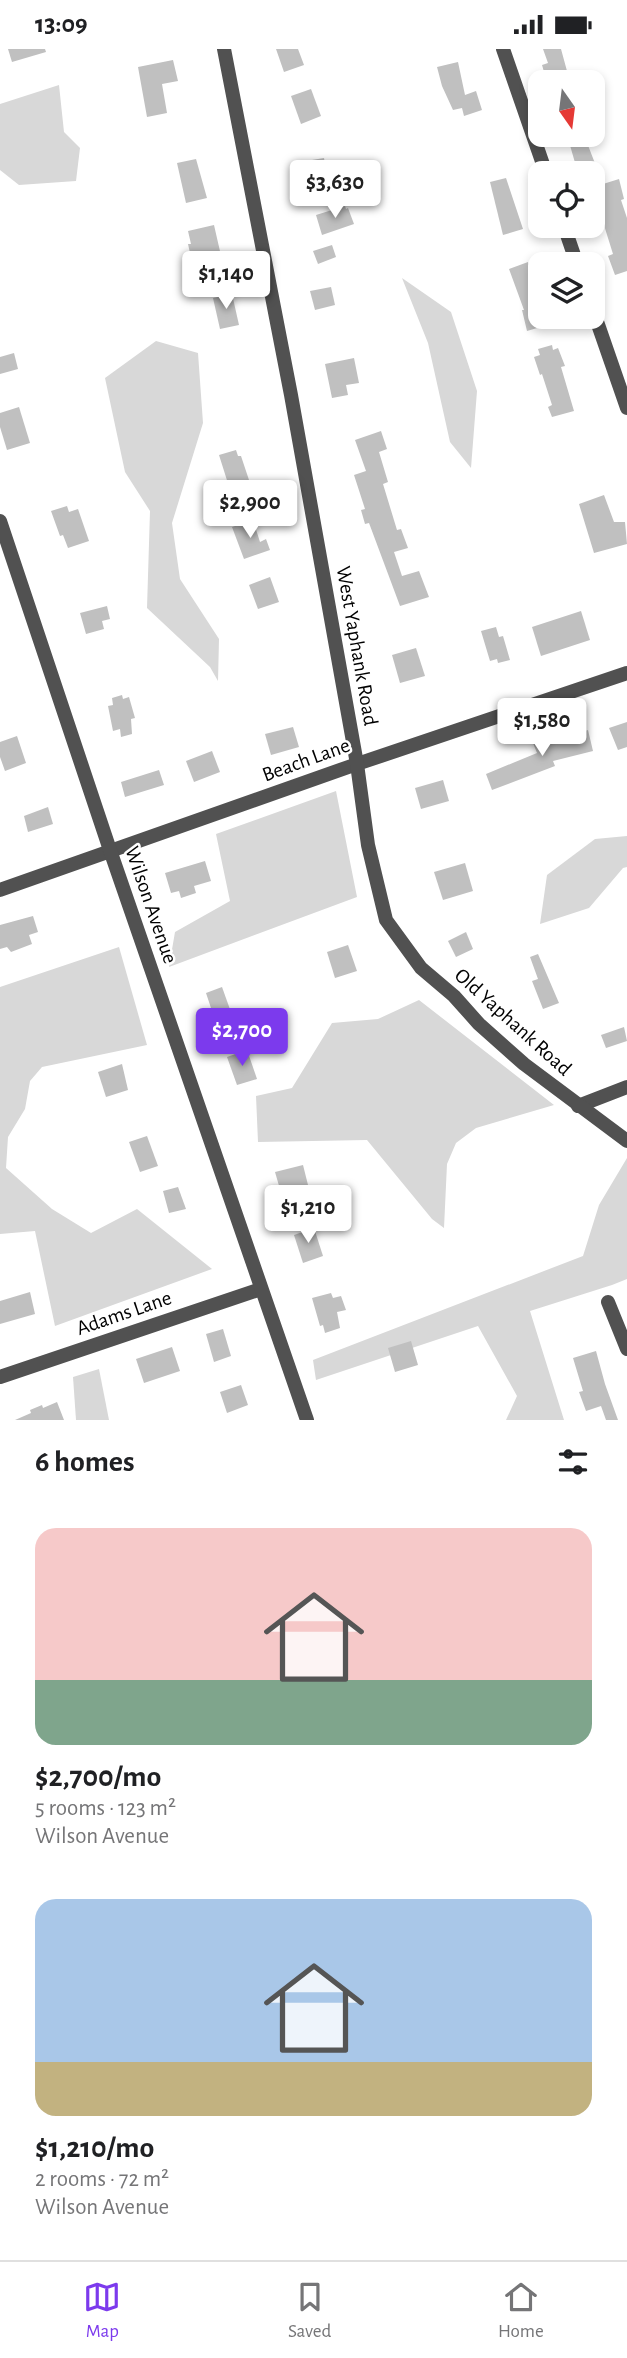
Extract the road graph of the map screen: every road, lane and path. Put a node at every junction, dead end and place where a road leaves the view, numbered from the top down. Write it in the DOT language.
graph roads {
  1 [pos="224,49"];
  2 [pos="503,49"];
  3 [pos="542,161"];
  4 [pos="600,329"];
  5 [pos="627,408"];
  6 [pos="0,521"];
  7 [pos="627,673"];
  8 [pos="357,764"];
  9 [pos="111,853"];
  10 [pos="0,890"];
  11 [pos="386,920"];
  12 [pos="627,1087"];
  13 [pos="579,1106"];
  14 [pos="627,1141"];
  15 [pos="261,1289"];
  16 [pos="608,1302"];
  17 [pos="627,1349"];
  18 [pos="0,1377"];
  19 [pos="307,1420"];
  1 -- 8 [label="street, West Yaphank Road"];
  2 -- 3 [label="street"];
  4 -- 5 [label="street"];
  6 -- 9 [label="street, Wilson Avenue"];
  7 -- 8 [label="street, Beach Lane"];
  8 -- 9 [label="street, Beach Lane"];
  8 -- 11 [label="street, West Yaphank Road"];
  9 -- 10 [label="street, Beach Lane"];
  9 -- 15 [label="street, Wilson Avenue"];
  11 -- 13 [label="street, Old Yaphank Road"];
  12 -- 13 [label="street"];
  13 -- 14 [label="street, Old Yaphank Road"];
  15 -- 18 [label="street, Adams Lane"];
  15 -- 19 [label="street, Wilson Avenue"];
  16 -- 17 [label="street"];
}
